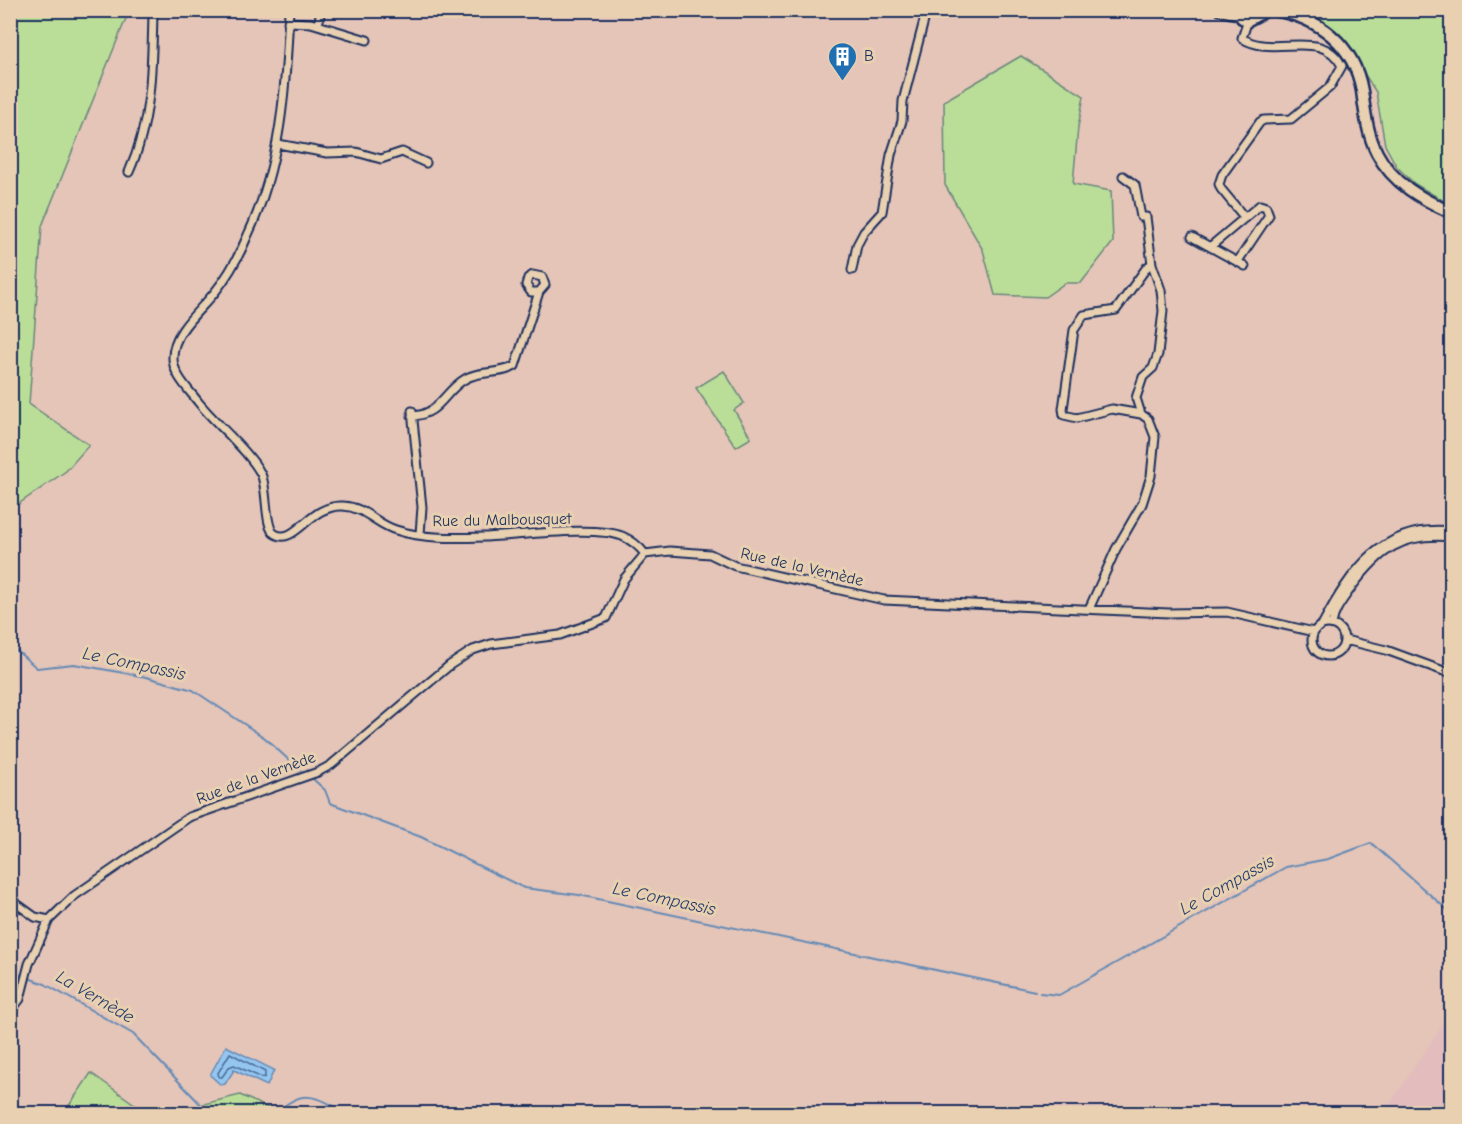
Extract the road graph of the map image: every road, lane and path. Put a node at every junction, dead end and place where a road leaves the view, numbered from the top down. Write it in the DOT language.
graph roads {
  1 [pos="153,10"];
  2 [pos="289,10"];
  3 [pos="321,10"];
  4 [pos="905,10"];
  5 [pos="1221,10"];
  6 [pos="1268,10"];
  7 [pos="1273,10"];
  8 [pos="927,12"];
  9 [pos="1248,14"];
  10 [pos="288,22"];
  11 [pos="318,25"];
  12 [pos="367,40"];
  13 [pos="278,144"];
  14 [pos="426,163"];
  15 [pos="129,172"];
  16 [pos="1123,176"];
  17 [pos="1452,213"];
  18 [pos="1245,218"];
  19 [pos="1192,237"];
  20 [pos="1211,246"];
  21 [pos="1238,261"];
  22 [pos="1152,264"];
  23 [pos="1245,266"];
  24 [pos="852,270"];
  25 [pos="539,292"];
  26 [pos="1141,414"];
  27 [pos="1452,531"];
  28 [pos="420,534"];
  29 [pos="1452,537"];
  30 [pos="645,554"];
  31 [pos="1089,609"];
  32 [pos="1332,624"];
  33 [pos="1322,625"];
  34 [pos="1314,632"];
  35 [pos="1345,640"];
  36 [pos="1452,674"];
  37 [pos="10,899"];
  38 [pos="49,920"];
  39 [pos="10,1012"];
  40 [pos="1452,1107"];
  41 [pos="1447,1113"];
  1 -- 15 [label="street"];
  2 -- 10 [label="street, Rue du Malbousquet"];
  3 -- 11 [label="street"];
  4 -- 8 [label="street"];
  5 -- 9 [label="main road"];
  6 -- 9 [label="main road"];
  7 -- 17 [label="main road"];
  8 -- 24 [label="street"];
  9 -- 18 [label="street"];
  10 -- 11 [label="street"];
  10 -- 13 [label="street, Rue du Malbousquet"];
  11 -- 12 [label="street"];
  13 -- 14 [label="street"];
  13 -- 28 [label="street, Rue du Malbousquet"];
  16 -- 22 [label="street"];
  18 -- 20 [label="street"];
  18 -- 21 [label="street"];
  19 -- 20 [label="street"];
  20 -- 21 [label="street"];
  21 -- 23 [label="street"];
  22 -- 26 [label="street"];
  22 -- 26 [label="street"];
  25 -- 28 [label="street"];
  26 -- 31 [label="street"];
  27 -- 33 [label="street"];
  28 -- 30 [label="street, Rue du Malbousquet"];
  29 -- 32 [label="street"];
  30 -- 31 [label="street, Rue de la Vernède"];
  30 -- 38 [label="street, Rue de la Vernède"];
  31 -- 34 [label="street, Rue de la Vernède"];
  32 -- 33 [label="street"];
  32 -- 35 [label="street"];
  33 -- 34 [label="street"];
  34 -- 35 [label="street"];
  35 -- 36 [label="street"];
  37 -- 38 [label="street"];
  38 -- 39 [label="street"];
  40 -- 41 [label="street"];
}
